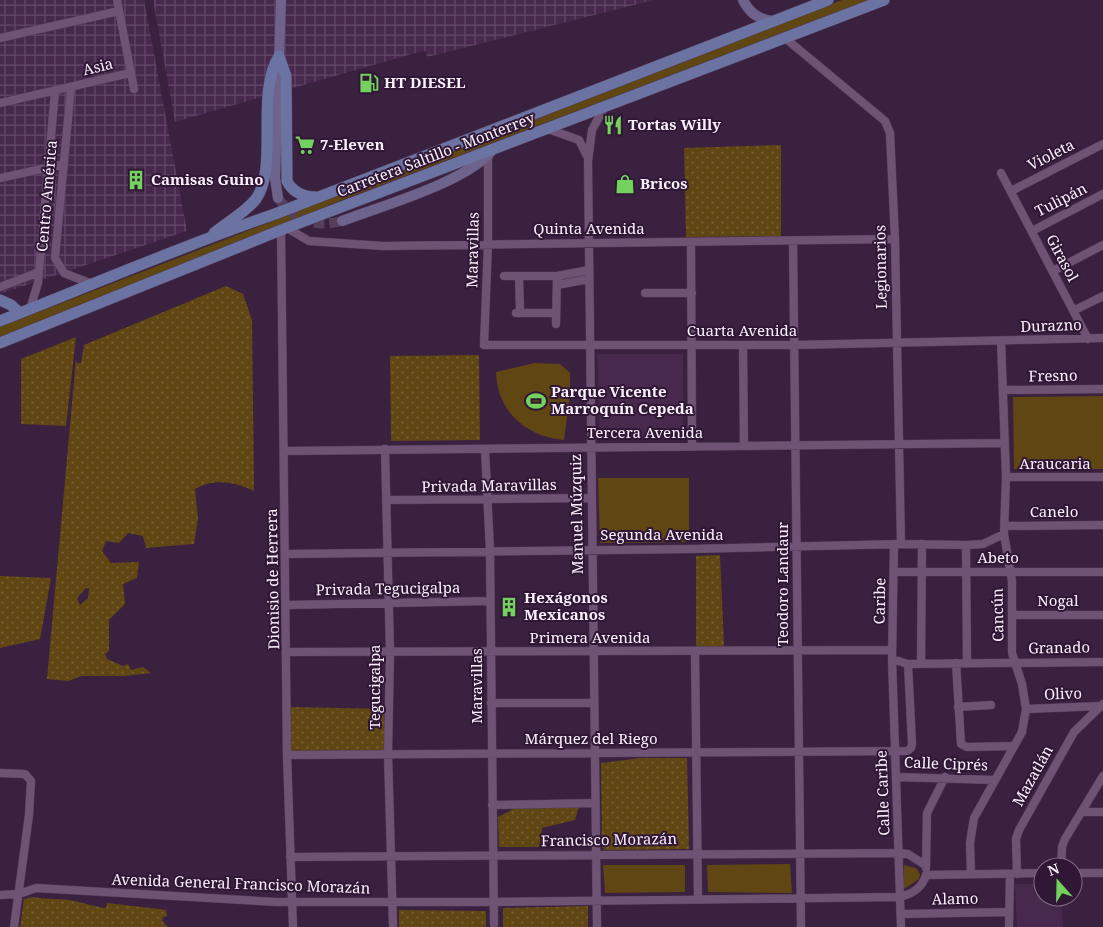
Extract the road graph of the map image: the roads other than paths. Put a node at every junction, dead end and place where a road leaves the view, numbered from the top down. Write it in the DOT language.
graph roads {
  1 [pos="117,0"];
  2 [pos="281,0"];
  3 [pos="743,0"];
  4 [pos="828,0"];
  5 [pos="884,0"];
  6 [pos="119,11"];
  7 [pos="773,21"];
  8 [pos="0,38"];
  9 [pos="786,38"];
  10 [pos="279,56"];
  11 [pos="130,73"];
  12 [pos="71,87"];
  13 [pos="134,89"];
  14 [pos="55,91"];
  15 [pos="0,103"];
  16 [pos="604,108"];
  17 [pos="548,129"];
  18 [pos="1103,144"];
  19 [pos="490,152"];
  20 [pos="588,161"];
  21 [pos="64,164"];
  22 [pos="48,166"];
  23 [pos="1001,173"];
  24 [pos="0,178"];
  25 [pos="1011,191"];
  26 [pos="1103,194"];
  27 [pos="320,196"];
  28 [pos="278,198"];
  29 [pos="342,221"];
  30 [pos="284,229"];
  31 [pos="1032,231"];
  32 [pos="209,237"];
  33 [pos="895,239"];
  34 [pos="793,242"];
  35 [pos="488,243"];
  36 [pos="690,243"];
  37 [pos="590,244"];
  38 [pos="1103,245"];
  39 [pos="589,270"];
  40 [pos="1053,271"];
  41 [pos="39,272"];
  42 [pos="504,276"];
  43 [pos="519,276"];
  44 [pos="557,276"];
  45 [pos="589,279"];
  46 [pos="94,284"];
  47 [pos="557,285"];
  48 [pos="0,288"];
  49 [pos="692,292"];
  50 [pos="645,293"];
  51 [pos="1103,296"];
  52 [pos="0,300"];
  53 [pos="1075,310"];
  54 [pos="25,312"];
  55 [pos="555,313"];
  56 [pos="0,321"];
  57 [pos="556,324"];
  58 [pos="1103,338"];
  59 [pos="1088,339"];
  60 [pos="895,341"];
  61 [pos="1000,341"];
  62 [pos="0,343"];
  63 [pos="590,344"];
  64 [pos="484,345"];
  65 [pos="692,345"];
  66 [pos="743,345"];
  67 [pos="794,345"];
  68 [pos="1103,389"];
  69 [pos="1004,390"];
  70 [pos="898,444"];
  71 [pos="1005,444"];
  72 [pos="590,446"];
  73 [pos="692,446"];
  74 [pos="744,446"];
  75 [pos="796,446"];
  76 [pos="385,449"];
  77 [pos="485,449"];
  78 [pos="284,451"];
  79 [pos="1006,477"];
  80 [pos="1103,477"];
  81 [pos="591,498"];
  82 [pos="487,499"];
  83 [pos="387,500"];
  84 [pos="1103,525"];
  85 [pos="1005,530"];
  86 [pos="898,544"];
  87 [pos="922,544"];
  88 [pos="966,545"];
  89 [pos="797,546"];
  90 [pos="592,549"];
  91 [pos="388,551"];
  92 [pos="490,551"];
  93 [pos="287,554"];
  94 [pos="922,571"];
  95 [pos="894,572"];
  96 [pos="966,572"];
  97 [pos="1010,572"];
  98 [pos="1103,572"];
  99 [pos="490,601"];
  100 [pos="389,602"];
  101 [pos="287,605"];
  102 [pos="1012,615"];
  103 [pos="1103,615"];
  104 [pos="797,650"];
  105 [pos="593,651"];
  106 [pos="288,652"];
  107 [pos="695,652"];
  108 [pos="390,653"];
  109 [pos="491,653"];
  110 [pos="892,654"];
  111 [pos="1103,662"];
  112 [pos="956,663"];
  113 [pos="967,663"];
  114 [pos="1015,663"];
  115 [pos="908,664"];
  116 [pos="921,664"];
  117 [pos="491,703"];
  118 [pos="594,703"];
  119 [pos="991,705"];
  120 [pos="1102,705"];
  121 [pos="958,707"];
  122 [pos="1026,709"];
  123 [pos="1014,746"];
  124 [pos="798,751"];
  125 [pos="896,751"];
  126 [pos="594,753"];
  127 [pos="695,753"];
  128 [pos="388,754"];
  129 [pos="491,754"];
  130 [pos="288,755"];
  131 [pos="0,773"];
  132 [pos="1103,776"];
  133 [pos="896,777"];
  134 [pos="945,777"];
  135 [pos="995,780"];
  136 [pos="595,803"];
  137 [pos="492,805"];
  138 [pos="1082,812"];
  139 [pos="1103,812"];
  140 [pos="698,853"];
  141 [pos="898,853"];
  142 [pos="801,854"];
  143 [pos="596,855"];
  144 [pos="492,856"];
  145 [pos="290,857"];
  146 [pos="390,857"];
  147 [pos="1062,857"];
  148 [pos="925,865"];
  149 [pos="1033,873"];
  150 [pos="1083,873"];
  151 [pos="1103,873"];
  152 [pos="971,874"];
  153 [pos="1013,874"];
  154 [pos="926,875"];
  155 [pos="19,894"];
  156 [pos="0,895"];
  157 [pos="899,897"];
  158 [pos="800,898"];
  159 [pos="698,899"];
  160 [pos="597,900"];
  161 [pos="292,902"];
  162 [pos="392,902"];
  163 [pos="494,902"];
  164 [pos="1009,912"];
  165 [pos="901,914"];
  166 [pos="494,924"];
  167 [pos="393,925"];
  168 [pos="14,927"];
  169 [pos="293,927"];
  170 [pos="597,927"];
  171 [pos="801,927"];
  172 [pos="901,927"];
  173 [pos="1009,927"];
  1 -- 6 [label="street, Asia"];
  2 -- 10 [label="street"];
  3 -- 7 [label="street"];
  4 -- 7 [label="main road, Carretera Saltillo - Monterrey"];
  5 -- 9 [label="main road, Carretera Saltillo - Monterrey"];
  6 -- 8 [label="street"];
  6 -- 11 [label="street, Asia"];
  7 -- 27 [label="main road, Carretera Saltillo - Monterrey"];
  9 -- 16 [label="main road, Carretera Saltillo - Monterrey"];
  9 -- 33 [label="street, Legionarios"];
  10 -- 27 [label="main road"];
  10 -- 28 [label="street"];
  10 -- 32 [label="main road"];
  11 -- 12 [label="street, Asia"];
  11 -- 13 [label="street"];
  12 -- 14 [label="street, Asia"];
  12 -- 21 [label="street, Centro América"];
  14 -- 15 [label="street, Asia"];
  14 -- 22 [label="street, Centro América"];
  16 -- 17 [label="main road, Carretera Saltillo - Monterrey"];
  16 -- 20 [label="street, Manuel Múzquiz"];
  17 -- 19 [label="main road, Carretera Saltillo - Monterrey"];
  17 -- 20 [label="street, Manuel Múzquiz"];
  18 -- 25 [label="street, Violeta"];
  19 -- 29 [label="street"];
  19 -- 30 [label="main road, Carretera Saltillo - Monterrey"];
  19 -- 35 [label="street, Maravillas"];
  20 -- 37 [label="street, Manuel Múzquiz"];
  21 -- 22 [label="street"];
  21 -- 46 [label="street, Centro América"];
  22 -- 24 [label="street"];
  22 -- 41 [label="street, Centro América"];
  23 -- 25 [label="street, Girasol"];
  25 -- 31 [label="street, Girasol"];
  26 -- 31 [label="street, Tulipán"];
  27 -- 32 [label="main road, Carretera Saltillo - Monterrey"];
  30 -- 35 [label="street, Quinta Avenida"];
  30 -- 62 [label="main road, Carretera Saltillo - Monterrey"];
  30 -- 78 [label="street, Dionisio de Herrera"];
  31 -- 40 [label="street, Girasol"];
  32 -- 46 [label="main road, Carretera Saltillo - Monterrey"];
  33 -- 34 [label="street, Quinta Avenida"];
  33 -- 60 [label="street, Legionarios"];
  34 -- 36 [label="street, Quinta Avenida"];
  34 -- 67 [label="street, Teodoro Landaur"];
  35 -- 37 [label="street, Quinta Avenida"];
  35 -- 64 [label="street, Maravillas"];
  36 -- 37 [label="street, Quinta Avenida"];
  36 -- 49 [label="street"];
  37 -- 39 [label="street, Manuel Múzquiz"];
  38 -- 40 [label="street"];
  39 -- 44 [label="street"];
  39 -- 45 [label="street, Manuel Múzquiz"];
  40 -- 53 [label="street, Girasol"];
  41 -- 48 [label="street"];
  41 -- 54 [label="street, Centro América"];
  42 -- 43 [label="street"];
  43 -- 44 [label="street"];
  43 -- 55 [label="street"];
  44 -- 47 [label="street"];
  45 -- 47 [label="street"];
  45 -- 63 [label="street, Manuel Múzquiz"];
  46 -- 54 [label="main road, Carretera Saltillo - Monterrey"];
  47 -- 55 [label="street"];
  49 -- 50 [label="street"];
  49 -- 65 [label="street"];
  51 -- 53 [label="street"];
  52 -- 54 [label="main road"];
  53 -- 59 [label="street, Girasol"];
  54 -- 56 [label="main road, Carretera Saltillo - Monterrey"];
  55 -- 57 [label="street"];
  58 -- 59 [label="street, Durazno"];
  59 -- 61 [label="street, Durazno"];
  60 -- 61 [label="street, Cuarta Avenida"];
  60 -- 67 [label="street, Cuarta Avenida"];
  60 -- 70 [label="street, Legionarios"];
  61 -- 69 [label="street, Cancún"];
  63 -- 64 [label="street, Cuarta Avenida"];
  63 -- 65 [label="street, Cuarta Avenida"];
  63 -- 72 [label="street, Manuel Múzquiz"];
  65 -- 66 [label="street, Cuarta Avenida"];
  65 -- 73 [label="street"];
  66 -- 67 [label="street, Cuarta Avenida"];
  66 -- 74 [label="street"];
  67 -- 75 [label="street, Teodoro Landaur"];
  68 -- 69 [label="street, Fresno"];
  69 -- 71 [label="street, Cancún"];
  70 -- 71 [label="street, Tercera Avenida"];
  70 -- 75 [label="street, Tercera Avenida"];
  70 -- 86 [label="street, Legionarios"];
  71 -- 79 [label="street, Cancún"];
  72 -- 73 [label="street, Tercera Avenida"];
  72 -- 77 [label="street, Tercera Avenida"];
  72 -- 81 [label="street, Manuel Múzquiz"];
  73 -- 74 [label="street, Tercera Avenida"];
  74 -- 75 [label="street, Tercera Avenida"];
  75 -- 89 [label="street, Teodoro Landaur"];
  76 -- 77 [label="street, Tercera Avenida"];
  76 -- 78 [label="street, Tercera Avenida"];
  76 -- 83 [label="street, Tegucigalpa"];
  77 -- 82 [label="street, Maravillas"];
  78 -- 93 [label="street, Dionisio de Herrera"];
  79 -- 80 [label="street, Araucaria"];
  79 -- 85 [label="street, Cancún"];
  81 -- 82 [label="street, Privada Maravillas"];
  81 -- 90 [label="street, Manuel Múzquiz"];
  82 -- 83 [label="street, Privada Maravillas"];
  82 -- 92 [label="street, Maravillas"];
  83 -- 91 [label="street, Tegucigalpa"];
  84 -- 85 [label="street, Canelo"];
  85 -- 88 [label="street, Segunda Avenida"];
  85 -- 97 [label="street, Cancún"];
  86 -- 87 [label="street, Segunda Avenida"];
  86 -- 89 [label="street, Segunda Avenida"];
  86 -- 95 [label="street, Caribe"];
  87 -- 88 [label="street, Segunda Avenida"];
  87 -- 94 [label="street"];
  88 -- 96 [label="street"];
  89 -- 90 [label="street, Segunda Avenida"];
  89 -- 104 [label="street, Teodoro Landaur"];
  90 -- 92 [label="street, Segunda Avenida"];
  90 -- 105 [label="street, Manuel Múzquiz"];
  91 -- 92 [label="street, Segunda Avenida"];
  91 -- 93 [label="street, Segunda Avenida"];
  91 -- 100 [label="street, Tegucigalpa"];
  92 -- 99 [label="street, Maravillas"];
  93 -- 101 [label="street, Dionisio de Herrera"];
  94 -- 95 [label="street, Abeto"];
  94 -- 96 [label="street, Abeto"];
  94 -- 116 [label="street"];
  95 -- 110 [label="street, Caribe"];
  96 -- 97 [label="street, Abeto"];
  96 -- 113 [label="street"];
  97 -- 98 [label="street, Abeto"];
  97 -- 102 [label="street, Cancún"];
  99 -- 100 [label="street, Privada Tegucigalpa"];
  99 -- 109 [label="street, Maravillas"];
  100 -- 101 [label="street, Privada Tegucigalpa"];
  100 -- 108 [label="street, Tegucigalpa"];
  101 -- 106 [label="street, Dionisio de Herrera"];
  102 -- 103 [label="street, Nogal"];
  102 -- 114 [label="street, Cancún"];
  104 -- 107 [label="street, Primera Avenida"];
  104 -- 110 [label="street, Primera Avenida"];
  104 -- 124 [label="street, Teodoro Landaur"];
  105 -- 107 [label="street, Primera Avenida"];
  105 -- 109 [label="street, Primera Avenida"];
  105 -- 118 [label="street, Manuel Múzquiz"];
  106 -- 108 [label="street, Primera Avenida"];
  106 -- 130 [label="street, Dionisio de Herrera"];
  107 -- 127 [label="street"];
  108 -- 109 [label="street, Primera Avenida"];
  108 -- 128 [label="street, Tegucigalpa"];
  109 -- 117 [label="street, Maravillas"];
  110 -- 115 [label="street, Primera Avenida"];
  110 -- 125 [label="street, Calle Caribe"];
  111 -- 114 [label="street, Granado"];
  112 -- 113 [label="street, Granado"];
  112 -- 116 [label="street, Primera Avenida"];
  112 -- 121 [label="street"];
  113 -- 114 [label="street, Granado"];
  114 -- 122 [label="street, Cancún"];
  115 -- 116 [label="street, Primera Avenida"];
  115 -- 125 [label="street, Márquez del Riego"];
  117 -- 118 [label="street"];
  117 -- 129 [label="street, Maravillas"];
  118 -- 126 [label="street, Manuel Múzquiz"];
  119 -- 121 [label="street"];
  120 -- 122 [label="street, Olivo"];
  120 -- 153 [label="street, Mazatlán"];
  121 -- 123 [label="street"];
  122 -- 123 [label="street, Cancún"];
  123 -- 135 [label="street, Cancún"];
  124 -- 125 [label="street, Márquez del Riego"];
  124 -- 127 [label="street, Márquez del Riego"];
  124 -- 142 [label="street, Teodoro Landaur"];
  125 -- 133 [label="street, Calle Caribe"];
  126 -- 127 [label="street, Márquez del Riego"];
  126 -- 129 [label="street, Márquez del Riego"];
  126 -- 136 [label="street, Manuel Múzquiz"];
  127 -- 140 [label="street"];
  128 -- 129 [label="street, Márquez del Riego"];
  128 -- 130 [label="street, Márquez del Riego"];
  128 -- 146 [label="street, Tegucigalpa"];
  129 -- 137 [label="street, Maravillas"];
  130 -- 145 [label="street, Dionisio de Herrera"];
  131 -- 155 [label="street"];
  132 -- 138 [label="street"];
  133 -- 134 [label="street, Calle Ciprés"];
  133 -- 141 [label="street, Calle Caribe"];
  134 -- 135 [label="street, Calle Ciprés"];
  134 -- 148 [label="street"];
  135 -- 152 [label="street, Cancún"];
  136 -- 137 [label="street"];
  136 -- 143 [label="street, Manuel Múzquiz"];
  137 -- 144 [label="street, Maravillas"];
  138 -- 139 [label="street"];
  138 -- 147 [label="street"];
  140 -- 142 [label="street, Francisco Morazán"];
  140 -- 143 [label="street, Francisco Morazán"];
  140 -- 159 [label="street"];
  141 -- 142 [label="street, Francisco Morazán"];
  141 -- 148 [label="street, Francisco Morazán"];
  141 -- 157 [label="street, Calle Caribe"];
  142 -- 158 [label="street, Teodoro Landaur"];
  143 -- 144 [label="street, Francisco Morazán"];
  143 -- 160 [label="street, Manuel Múzquiz"];
  144 -- 146 [label="street, Francisco Morazán"];
  144 -- 163 [label="street, Maravillas"];
  145 -- 146 [label="street, Francisco Morazán"];
  145 -- 161 [label="street, Dionisio de Herrera"];
  146 -- 162 [label="street, Tegucigalpa"];
  148 -- 154 [label="street"];
  149 -- 153 [label="street"];
  150 -- 151 [label="street"];
  152 -- 153 [label="street"];
  152 -- 154 [label="street"];
  153 -- 164 [label="street, Mazatlán"];
  154 -- 157 [label="street"];
  155 -- 156 [label="street, Avenida General Francisco Morazán"];
  155 -- 161 [label="street, Avenida General Francisco Morazán"];
  155 -- 168 [label="street"];
  157 -- 158 [label="street"];
  157 -- 165 [label="street, Calle Caribe"];
  158 -- 159 [label="street"];
  158 -- 171 [label="street, Teodoro Landaur"];
  159 -- 160 [label="street"];
  160 -- 163 [label="street"];
  160 -- 170 [label="street, Manuel Múzquiz"];
  161 -- 162 [label="street, Avenida General Francisco Morazán"];
  161 -- 169 [label="street, Dionisio de Herrera"];
  162 -- 163 [label="street, Avenida General Francisco Morazán"];
  162 -- 167 [label="street, Tegucigalpa"];
  163 -- 166 [label="street, Maravillas"];
  164 -- 165 [label="street, Alamo"];
  164 -- 173 [label="street, Mazatlán"];
  165 -- 172 [label="street, Calle Caribe"];
}
